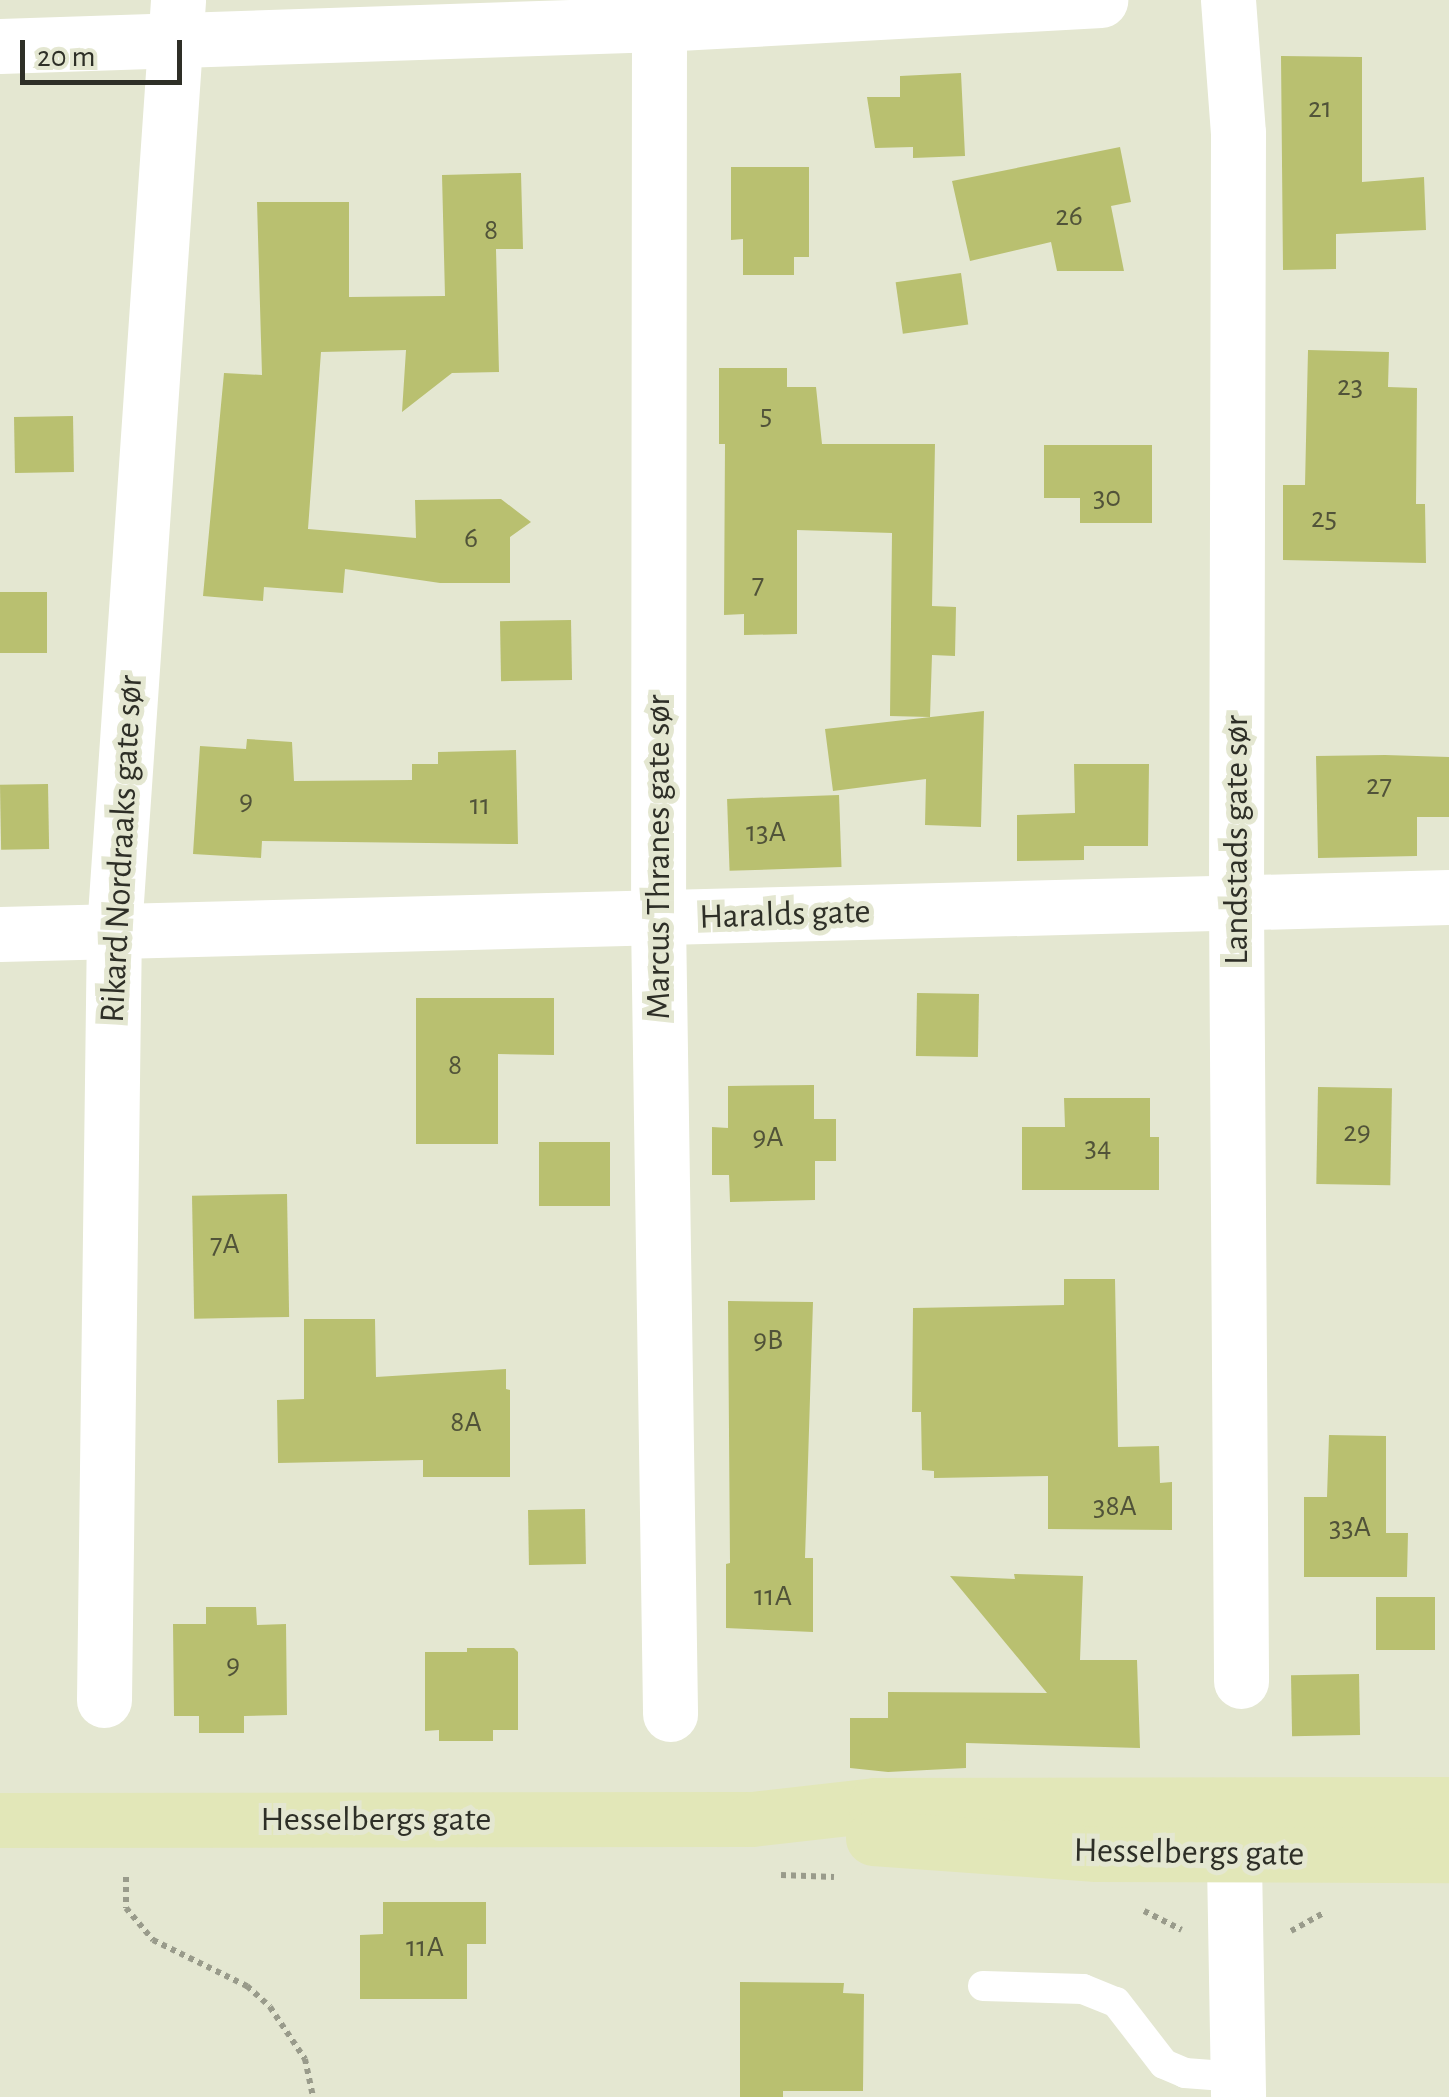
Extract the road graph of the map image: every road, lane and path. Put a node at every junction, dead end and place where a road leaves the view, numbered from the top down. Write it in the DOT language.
graph roads {
  1 [pos="1100,0"];
  2 [pos="1228,0"];
  3 [pos="659,12"];
  4 [pos="176,19"];
  5 [pos="0,46"];
  6 [pos="1449,898"];
  7 [pos="1236,900"];
  8 [pos="658,920"];
  9 [pos="114,930"];
  10 [pos="0,934"];
  11 [pos="1241,1681"];
  12 [pos="104,1700"];
  13 [pos="670,1714"];
  14 [pos="1449,1804"];
  15 [pos="0,1820"];
  16 [pos="1233,1829"];
  17 [pos="1449,1856"];
  18 [pos="126,1876"];
  19 [pos="983,1986"];
  20 [pos="1238,2087"];
  21 [pos="312,2097"];
  1 -- 3 [label="street"];
  2 -- 7 [label="street, Landstads gate sør"];
  3 -- 4 [label="street"];
  3 -- 8 [label="street, Marcus Thranes gate sør"];
  4 -- 5 [label="street"];
  4 -- 9 [label="street, Rikard Nordraaks gate sør"];
  6 -- 7 [label="street, Haralds gate"];
  7 -- 8 [label="street, Haralds gate"];
  7 -- 11 [label="street, Landstads gate sør"];
  8 -- 9 [label="street, Haralds gate"];
  8 -- 13 [label="street, Marcus Thranes gate sør"];
  9 -- 10 [label="street, Haralds gate"];
  9 -- 12 [label="street, Rikard Nordraaks gate sør"];
  14 -- 16 [label="main road, Hesselbergs gate"];
  15 -- 16 [label="main road, Hesselbergs gate"];
  16 -- 17 [label="main road, Hesselbergs gate"];
  16 -- 20 [label="street"];
  18 -- 21 [label="path"];
  19 -- 20 [label="lane"];
}
